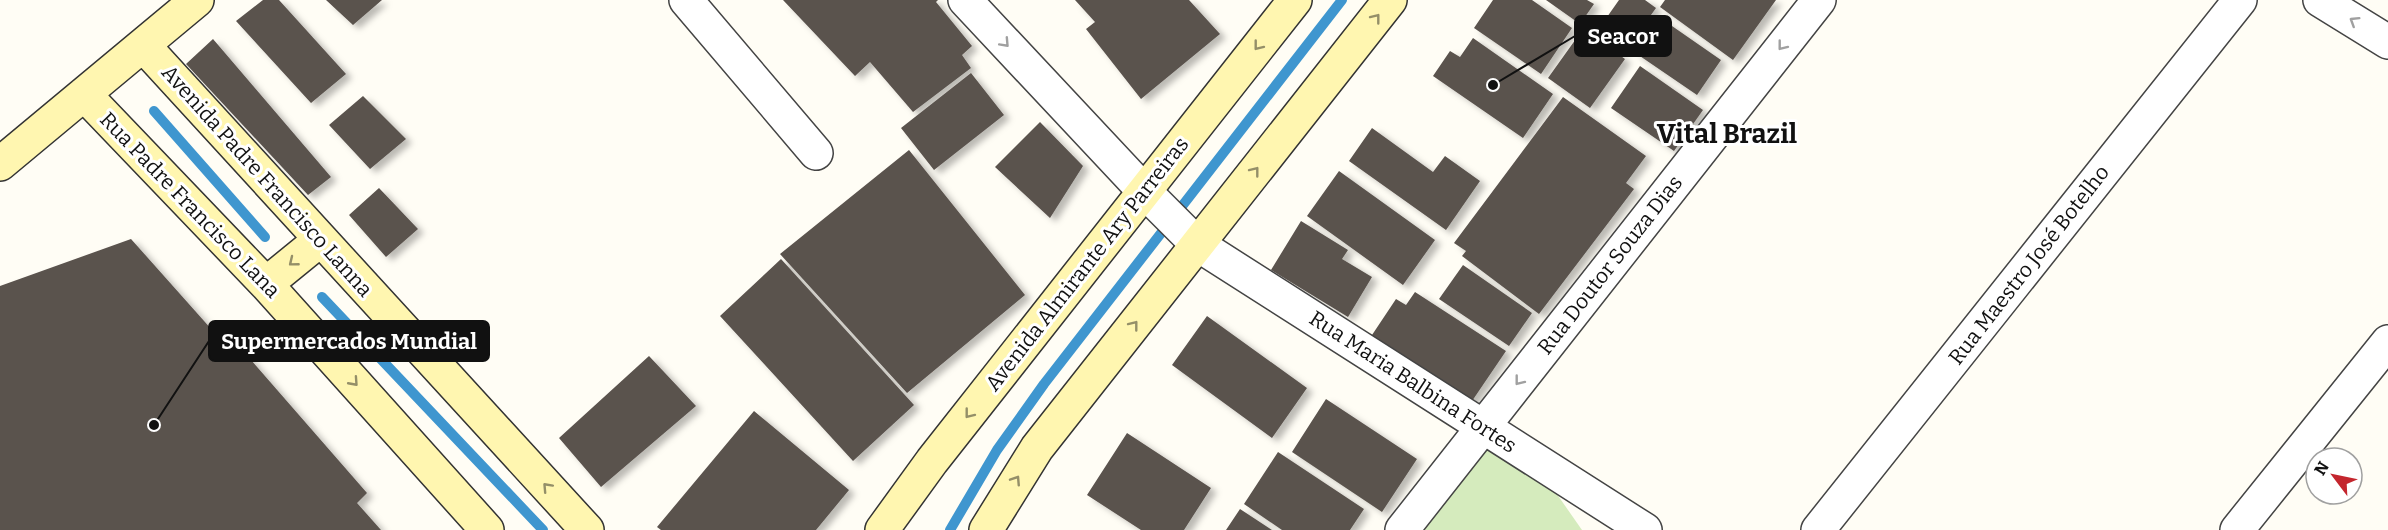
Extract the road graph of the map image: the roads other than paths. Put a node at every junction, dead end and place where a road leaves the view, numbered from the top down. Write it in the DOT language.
graph roads {
  1 [pos="196,0"];
  2 [pos="686,0"];
  3 [pos="965,0"];
  4 [pos="1294,0"];
  5 [pos="1390,0"];
  6 [pos="1819,0"];
  7 [pos="2240,0"];
  8 [pos="2320,0"];
  9 [pos="2388,42"];
  10 [pos="143,45"];
  11 [pos="84,94"];
  12 [pos="816,153"];
  13 [pos="0,164"];
  14 [pos="1150,198"];
  15 [pos="1190,237"];
  16 [pos="320,240"];
  17 [pos="266,284"];
  18 [pos="2388,342"];
  19 [pos="1483,427"];
  20 [pos="888,526"];
  21 [pos="486,530"];
  22 [pos="586,530"];
  23 [pos="986,530"];
  24 [pos="1402,530"];
  25 [pos="1645,530"];
  26 [pos="1818,530"];
  27 [pos="2237,530"];
  1 -- 10 [label="main road"];
  2 -- 12 [label="street"];
  3 -- 14 [label="street, Rua Maria Balbina Fortes, one-way"];
  4 -- 14 [label="main road, Avenida Almirante Ary Parreiras, one-way"];
  15 -- 5 [label="main road, one-way"];
  6 -- 19 [label="street, Rua Doutor Souza Dias, one-way"];
  7 -- 26 [label="street, Rua Maestro José Botelho"];
  9 -- 8 [label="street, one-way"];
  10 -- 11 [label="main road"];
  10 -- 16 [label="main road, Avenida Padre Francisco Lanna"];
  11 -- 13 [label="main road"];
  11 -- 17 [label="main road, Rua Padre Francisco Lana"];
  14 -- 15 [label="street, Rua Maria Balbina Fortes"];
  14 -- 20 [label="main road, Avenida Almirante Ary Parreiras, one-way"];
  15 -- 19 [label="street, Rua Maria Balbina Fortes"];
  23 -- 15 [label="main road, one-way"];
  16 -- 17 [label="main road, one-way"];
  22 -- 16 [label="main road, Avenida Padre Francisco Lanna, one-way"];
  17 -- 21 [label="main road, Rua Padre Francisco Lana, one-way"];
  18 -- 27 [label="street"];
  19 -- 24 [label="street, Rua Doutor Souza Dias"];
  19 -- 25 [label="street, Rua Maria Balbina Fortes"];
}
